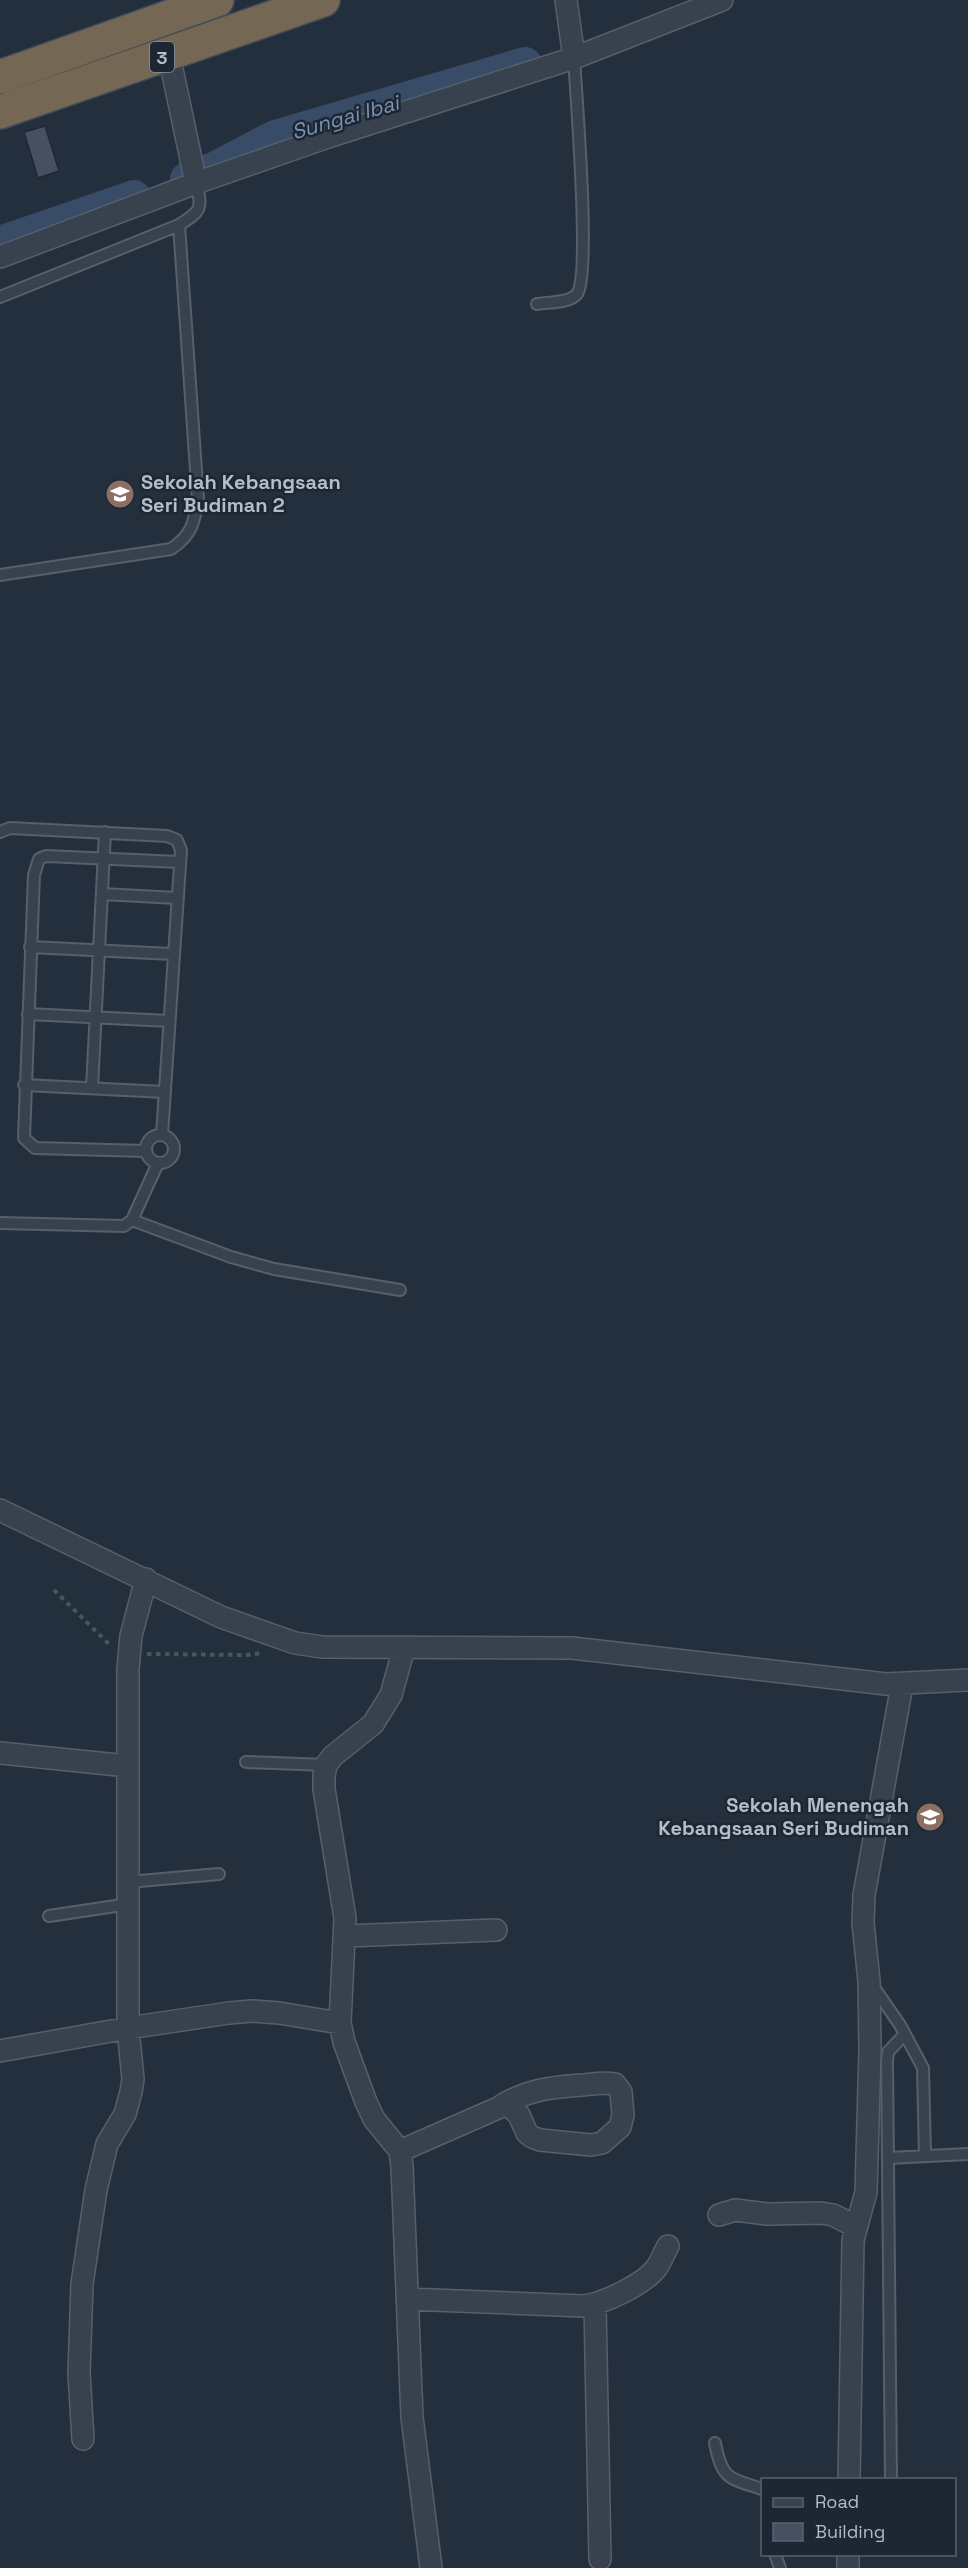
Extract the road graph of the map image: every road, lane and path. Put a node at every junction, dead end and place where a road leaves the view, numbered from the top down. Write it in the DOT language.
graph roads {
  1 [pos="217,0"];
  2 [pos="323,0"];
  3 [pos="566,0"];
  4 [pos="722,0"];
  5 [pos="169,55"];
  6 [pos="574,57"];
  7 [pos="0,77"];
  8 [pos="0,112"];
  9 [pos="196,182"];
  10 [pos="179,225"];
  11 [pos="0,257"];
  12 [pos="0,297"];
  13 [pos="537,304"];
  14 [pos="0,575"];
  15 [pos="0,832"];
  16 [pos="105,832"];
  17 [pos="104,858"];
  18 [pos="179,862"];
  19 [pos="102,894"];
  20 [pos="177,898"];
  21 [pos="30,947"];
  22 [pos="99,950"];
  23 [pos="172,954"];
  24 [pos="27,1014"];
  25 [pos="96,1018"];
  26 [pos="170,1022"];
  27 [pos="24,1085"];
  28 [pos="92,1088"];
  29 [pos="165,1092"];
  30 [pos="162,1135"];
  31 [pos="146,1151"];
  32 [pos="158,1162"];
  33 [pos="132,1220"];
  34 [pos="0,1223"];
  35 [pos="400,1290"];
  36 [pos="0,1510"];
  37 [pos="146,1579"];
  38 [pos="54,1590"];
  39 [pos="295,1643"];
  40 [pos="404,1648"];
  41 [pos="129,1654"];
  42 [pos="968,1680"];
  43 [pos="902,1685"];
  44 [pos="0,1753"];
  45 [pos="246,1762"];
  46 [pos="326,1765"];
  47 [pos="128,1766"];
  48 [pos="219,1874"];
  49 [pos="128,1882"];
  50 [pos="129,1904"];
  51 [pos="49,1916"];
  52 [pos="496,1930"];
  53 [pos="346,1936"];
  54 [pos="869,1981"];
  55 [pos="340,2023"];
  56 [pos="128,2028"];
  57 [pos="904,2035"];
  58 [pos="0,2051"];
  59 [pos="879,2051"];
  60 [pos="506,2103"];
  61 [pos="400,2151"];
  62 [pos="968,2154"];
  63 [pos="925,2156"];
  64 [pos="889,2158"];
  65 [pos="719,2215"];
  66 [pos="855,2226"];
  67 [pos="668,2246"];
  68 [pos="407,2299"];
  69 [pos="595,2305"];
  70 [pos="82,2439"];
  71 [pos="715,2443"];
  72 [pos="849,2478"];
  73 [pos="891,2478"];
  74 [pos="761,2489"];
  75 [pos="600,2559"];
  76 [pos="432,2568"];
  1 -- 7 [label="highway, 3"];
  2 -- 5 [label="highway, 3"];
  3 -- 6 [label="street"];
  4 -- 6 [label="street"];
  5 -- 8 [label="highway, 3"];
  5 -- 9 [label="street"];
  6 -- 9 [label="street"];
  6 -- 13 [label="lane"];
  9 -- 10 [label="lane"];
  9 -- 11 [label="street"];
  10 -- 12 [label="lane"];
  10 -- 14 [label="lane"];
  15 -- 16 [label="lane"];
  16 -- 17 [label="lane"];
  16 -- 18 [label="lane"];
  17 -- 18 [label="lane"];
  17 -- 19 [label="lane"];
  17 -- 21 [label="lane"];
  18 -- 20 [label="lane"];
  19 -- 20 [label="lane"];
  19 -- 22 [label="lane"];
  20 -- 23 [label="lane"];
  21 -- 22 [label="lane"];
  21 -- 24 [label="lane"];
  22 -- 23 [label="lane"];
  22 -- 25 [label="lane"];
  23 -- 26 [label="lane"];
  24 -- 25 [label="lane"];
  24 -- 27 [label="lane"];
  25 -- 26 [label="lane"];
  25 -- 28 [label="lane"];
  26 -- 29 [label="lane"];
  27 -- 28 [label="lane"];
  27 -- 31 [label="lane"];
  28 -- 29 [label="lane"];
  29 -- 30 [label="lane"];
  30 -- 31 [label="lane"];
  30 -- 32 [label="lane"];
  31 -- 32 [label="lane"];
  32 -- 33 [label="lane"];
  33 -- 34 [label="lane"];
  33 -- 35 [label="lane"];
  36 -- 37 [label="street"];
  37 -- 39 [label="street"];
  37 -- 41 [label="street"];
  38 -- 41 [label="path"];
  39 -- 40 [label="street"];
  39 -- 41 [label="path"];
  40 -- 43 [label="street"];
  40 -- 46 [label="street"];
  41 -- 47 [label="street"];
  42 -- 43 [label="street"];
  43 -- 54 [label="street"];
  44 -- 47 [label="street"];
  45 -- 46 [label="lane"];
  46 -- 53 [label="street"];
  47 -- 49 [label="street"];
  48 -- 49 [label="lane"];
  49 -- 50 [label="street"];
  50 -- 51 [label="lane"];
  50 -- 56 [label="street"];
  52 -- 53 [label="street"];
  53 -- 55 [label="street"];
  54 -- 57 [label="lane"];
  54 -- 59 [label="street"];
  55 -- 56 [label="street"];
  55 -- 61 [label="street"];
  56 -- 58 [label="street"];
  56 -- 70 [label="street"];
  57 -- 59 [label="lane"];
  57 -- 63 [label="lane"];
  59 -- 64 [label="lane"];
  59 -- 66 [label="street"];
  60 -- 60 [label="street"];
  60 -- 61 [label="street"];
  61 -- 68 [label="street"];
  62 -- 63 [label="lane"];
  63 -- 64 [label="lane"];
  64 -- 73 [label="lane"];
  65 -- 66 [label="street"];
  66 -- 72 [label="street"];
  67 -- 69 [label="street"];
  68 -- 69 [label="street"];
  68 -- 76 [label="street"];
  69 -- 75 [label="street"];
  71 -- 74 [label="lane"];
}
